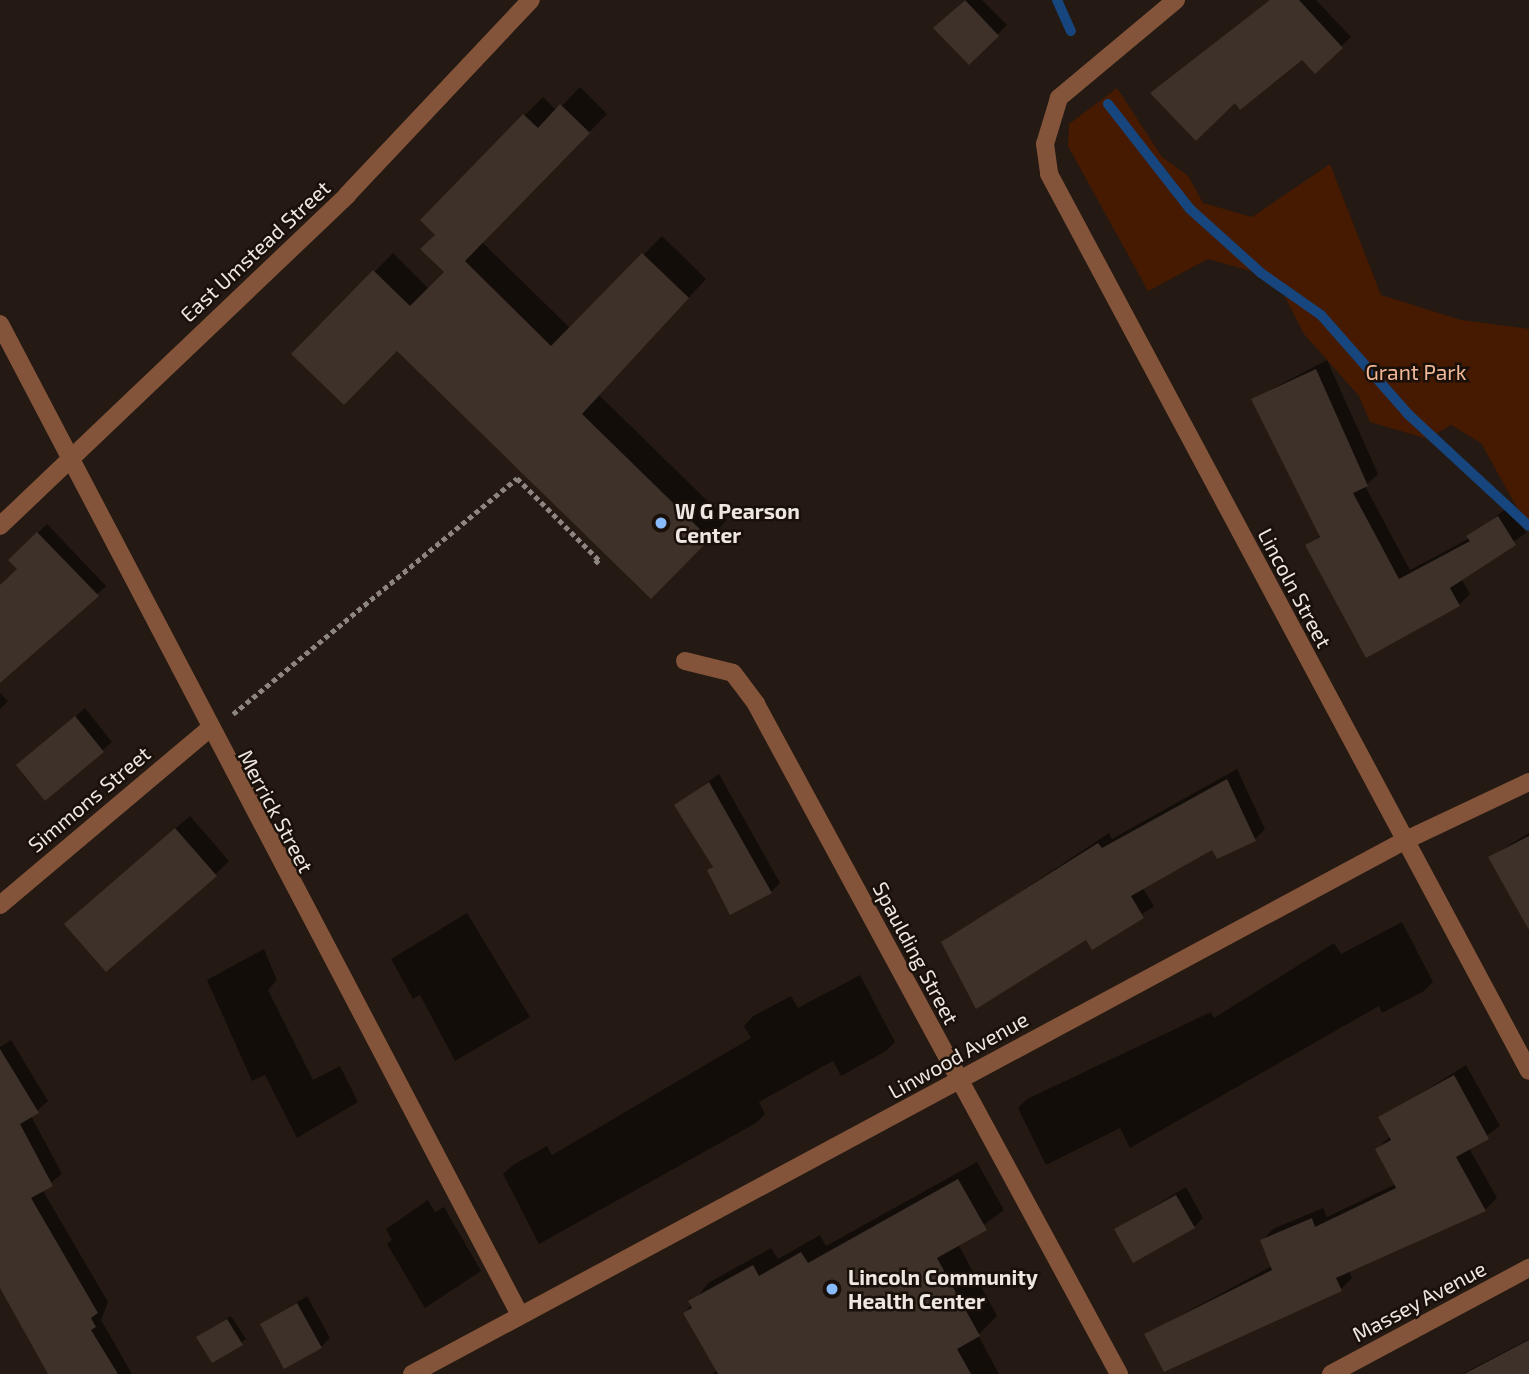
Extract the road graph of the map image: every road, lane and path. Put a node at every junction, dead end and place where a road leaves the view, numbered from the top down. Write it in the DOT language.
graph roads {
  1 [pos="531,0"];
  2 [pos="1176,0"];
  3 [pos="0,324"];
  4 [pos="68,460"];
  5 [pos="0,526"];
  6 [pos="593,566"];
  7 [pos="685,661"];
  8 [pos="233,714"];
  9 [pos="208,730"];
  10 [pos="1529,782"];
  11 [pos="1404,841"];
  12 [pos="0,905"];
  13 [pos="1529,1071"];
  14 [pos="959,1080"];
  15 [pos="1529,1268"];
  16 [pos="520,1315"];
  17 [pos="412,1374"];
  18 [pos="1119,1374"];
  19 [pos="1331,1374"];
  1 -- 4 [label="street, East Umstead Street"];
  2 -- 11 [label="street, Lincoln Street"];
  3 -- 4 [label="street, Merrick Street"];
  4 -- 5 [label="street, East Umstead Street"];
  4 -- 9 [label="street, Merrick Street"];
  6 -- 8 [label="path"];
  7 -- 14 [label="street, Spaulding Street"];
  9 -- 12 [label="street, Simmons Street"];
  9 -- 16 [label="street, Merrick Street"];
  10 -- 11 [label="street, Linwood Avenue"];
  11 -- 13 [label="street, Lincoln Street"];
  11 -- 14 [label="street, Linwood Avenue"];
  14 -- 16 [label="street, Linwood Avenue"];
  14 -- 18 [label="street, Spaulding Street"];
  15 -- 19 [label="street, Massey Avenue"];
  16 -- 17 [label="street, Linwood Avenue"];
}
